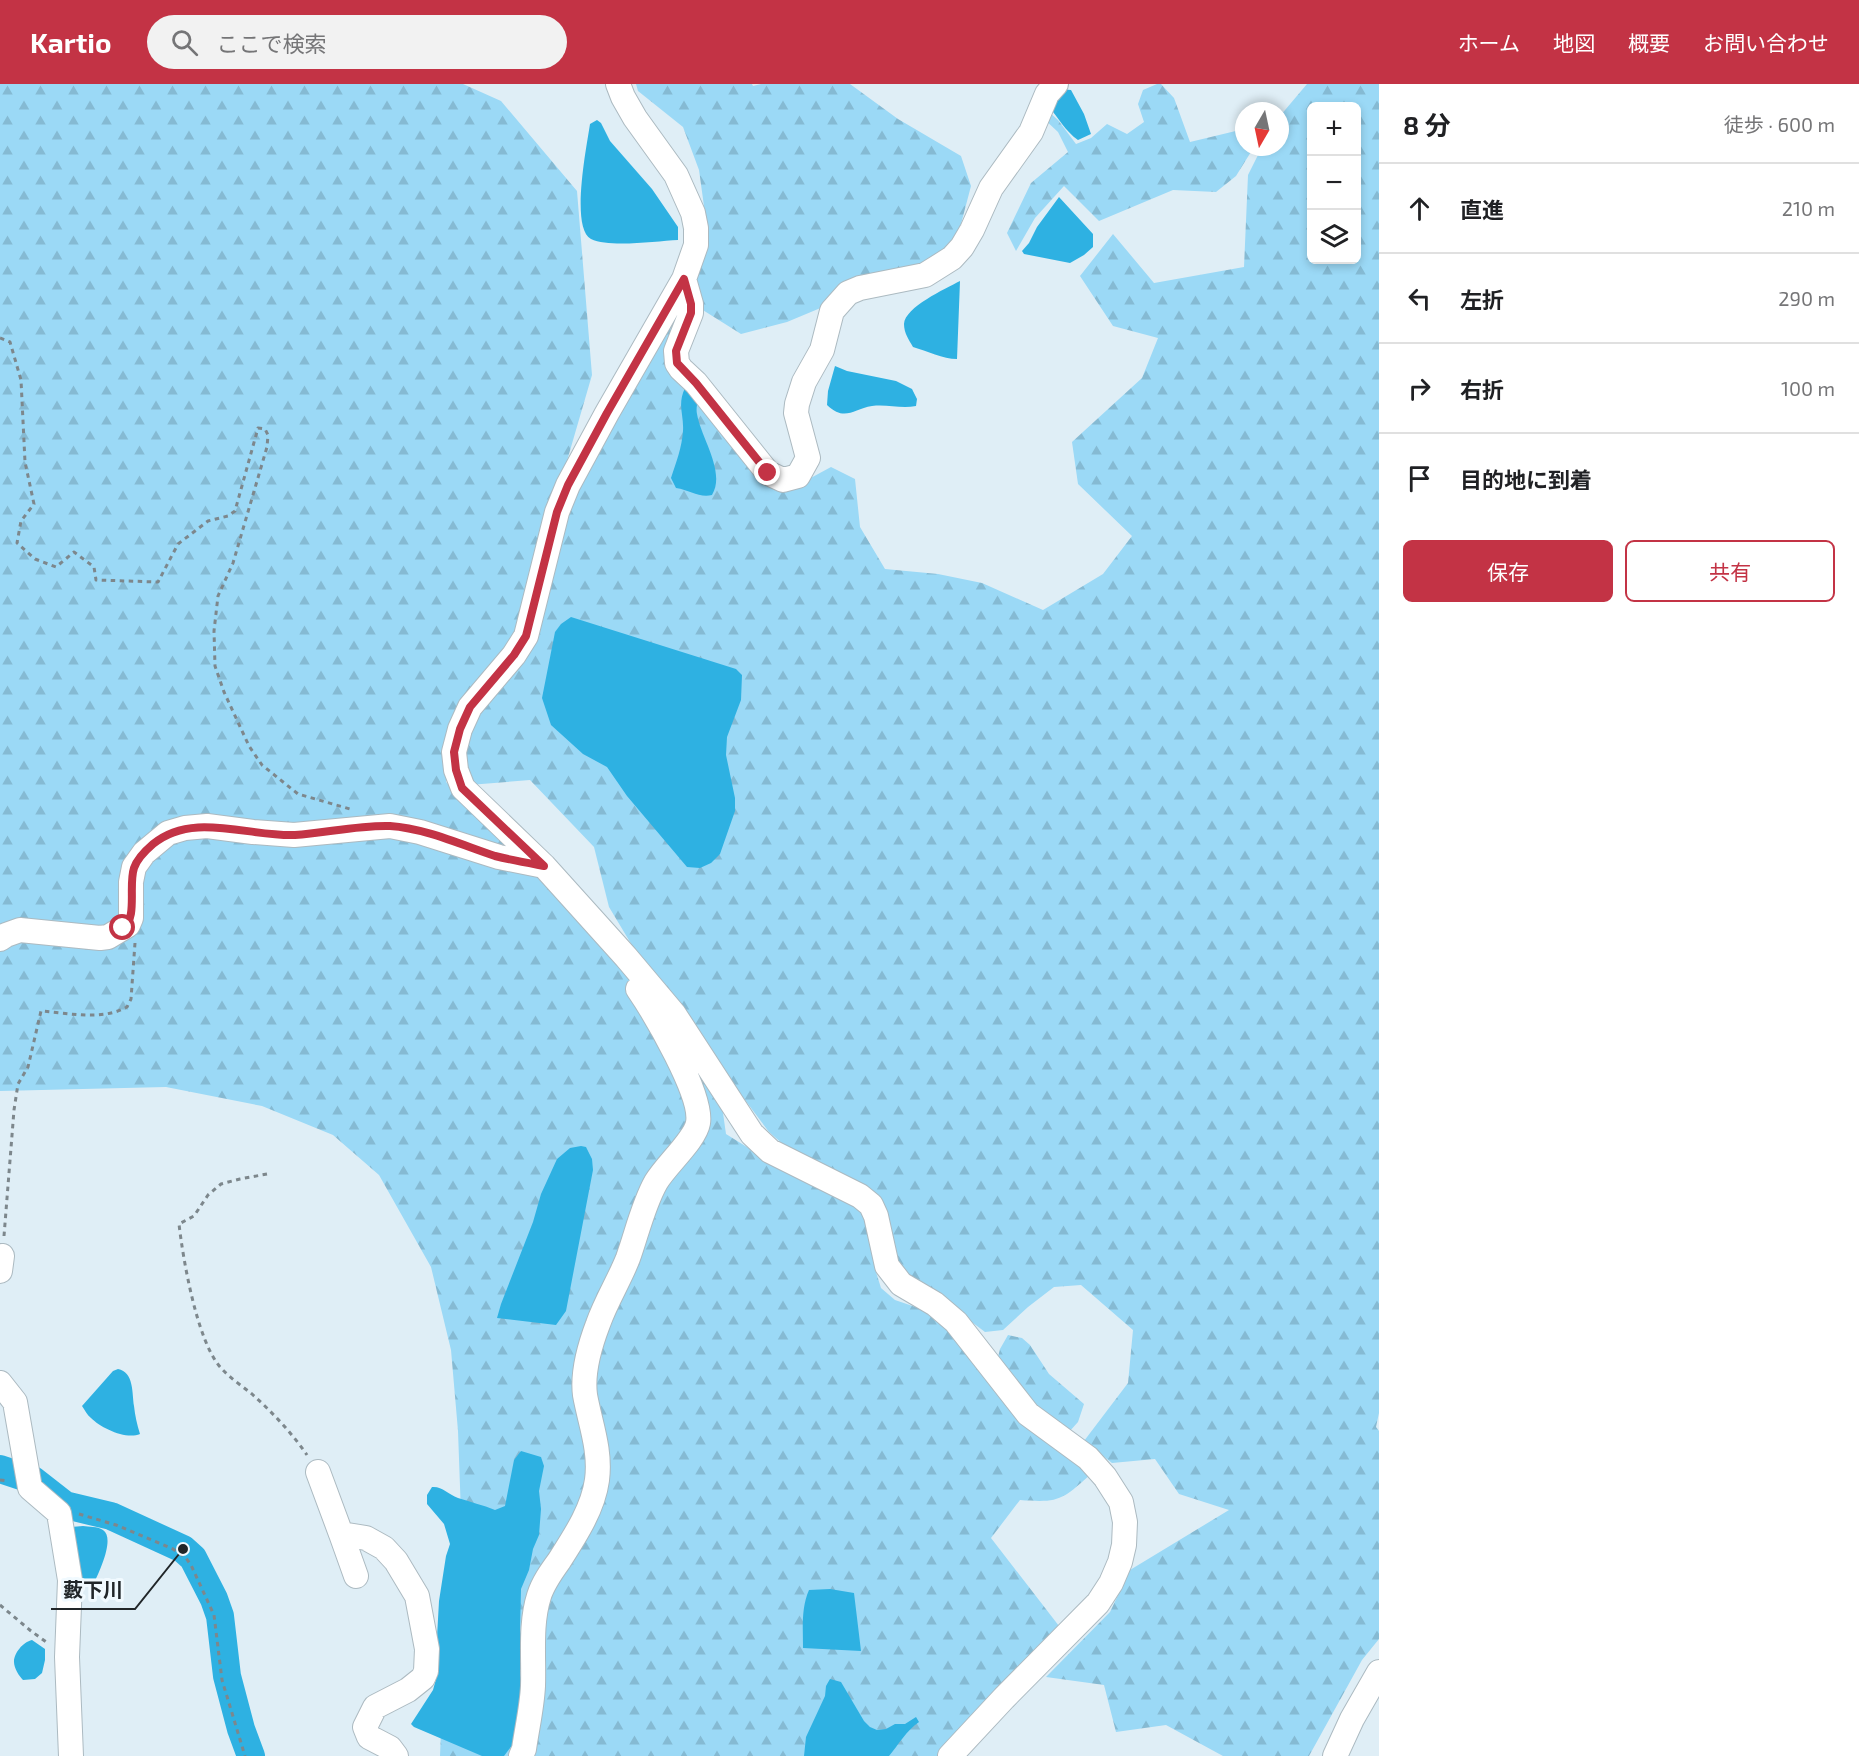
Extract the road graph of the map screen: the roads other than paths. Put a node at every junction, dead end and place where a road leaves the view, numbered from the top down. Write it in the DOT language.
graph roads {
  1 [pos="618,84"];
  2 [pos="1056,84"];
  3 [pos="684,279"];
  4 [pos="544,866"];
  5 [pos="0,939"];
  6 [pos="626,957"];
  7 [pos="0,1383"];
  8 [pos="318,1472"];
  9 [pos="342,1534"];
  10 [pos="356,1576"];
  11 [pos="1379,1672"];
  12 [pos="70,1756"];
  13 [pos="396,1756"];
  14 [pos="521,1756"];
  15 [pos="950,1756"];
  16 [pos="1335,1756"];
  1 -- 3 [label="street"];
  2 -- 3 [label="street"];
  3 -- 4 [label="street"];
  4 -- 5 [label="street"];
  4 -- 6 [label="street"];
  6 -- 14 [label="street"];
  6 -- 15 [label="street"];
  7 -- 12 [label="street"];
  8 -- 9 [label="street"];
  9 -- 10 [label="street"];
  9 -- 13 [label="street"];
  11 -- 16 [label="street"];
}
